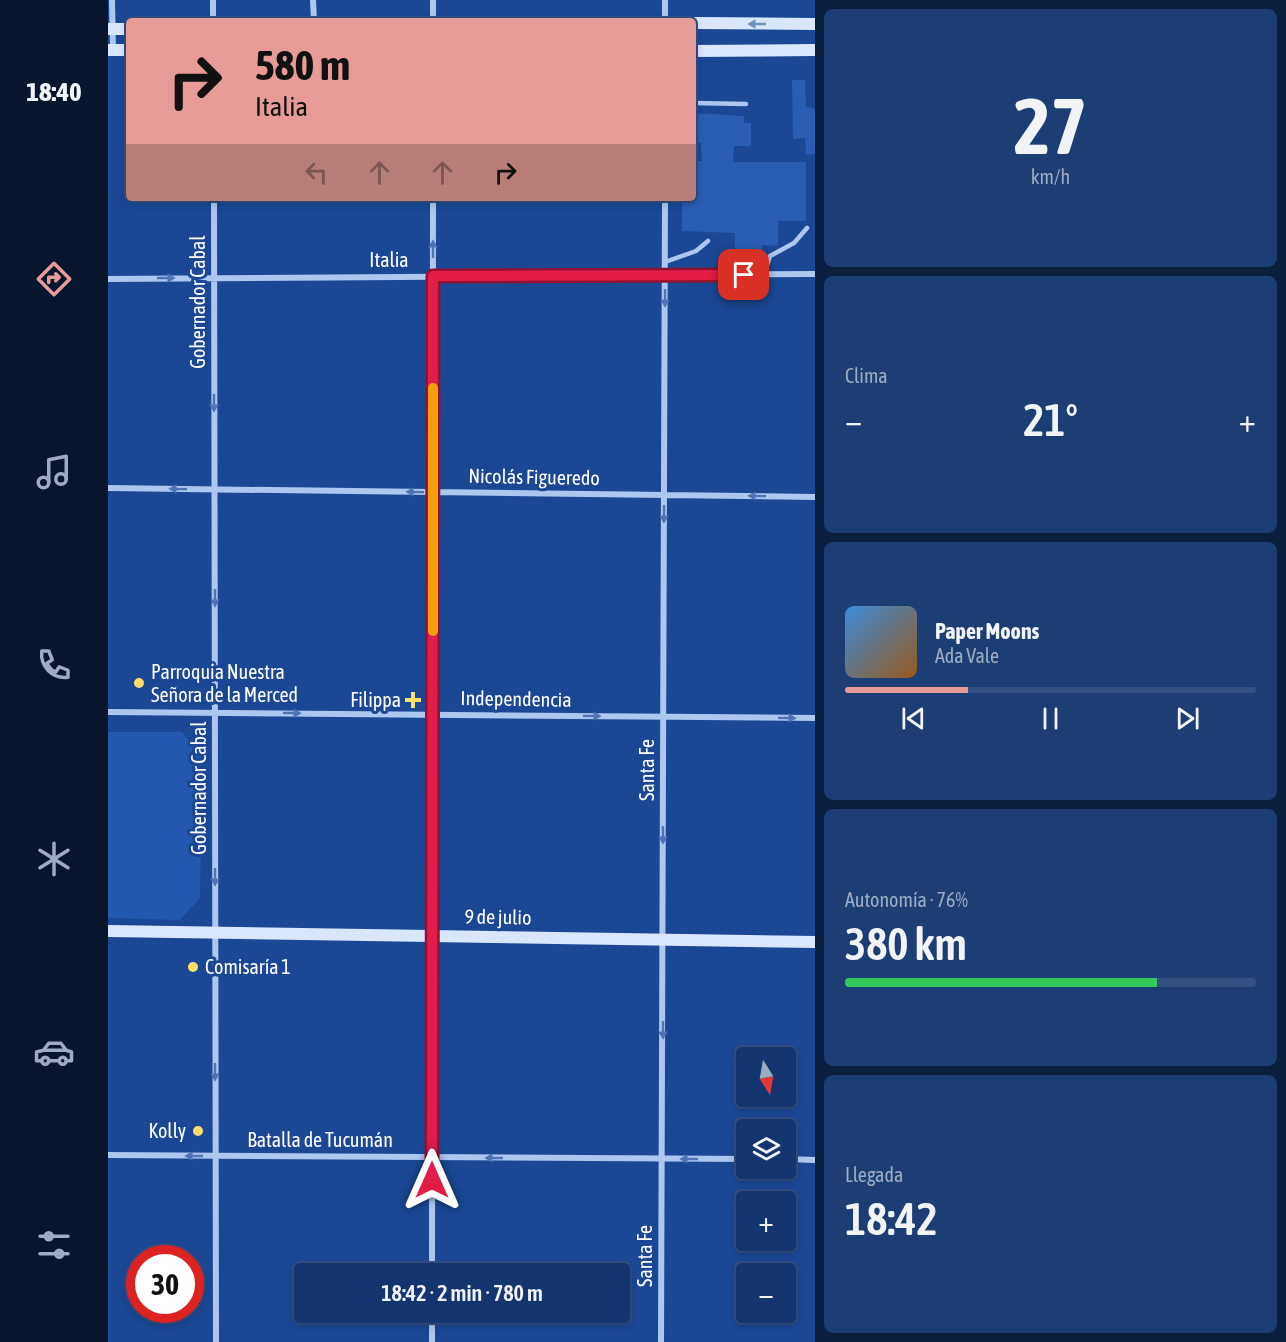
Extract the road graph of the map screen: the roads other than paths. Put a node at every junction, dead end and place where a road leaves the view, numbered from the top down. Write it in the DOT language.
graph roads {
  1 [pos="112,0"];
  2 [pos="213,0"];
  3 [pos="314,0"];
  4 [pos="433,0"];
  5 [pos="665,0"];
  6 [pos="213,18"];
  7 [pos="314,18"];
  8 [pos="433,18"];
  9 [pos="665,18"];
  10 [pos="696,23"];
  11 [pos="815,24"];
  12 [pos="126,28"];
  13 [pos="110,29"];
  14 [pos="110,50"];
  15 [pos="126,50"];
  16 [pos="815,50"];
  17 [pos="696,51"];
  18 [pos="696,103"];
  19 [pos="746,104"];
  20 [pos="214,201"];
  21 [pos="433,201"];
  22 [pos="665,201"];
  23 [pos="807,228"];
  24 [pos="708,241"];
  25 [pos="665,262"];
  26 [pos="815,274"];
  27 [pos="665,275"];
  28 [pos="764,275"];
  29 [pos="433,276"];
  30 [pos="214,278"];
  31 [pos="108,279"];
  32 [pos="108,488"];
  33 [pos="215,490"];
  34 [pos="433,492"];
  35 [pos="664,495"];
  36 [pos="815,497"];
  37 [pos="108,712"];
  38 [pos="215,712"];
  39 [pos="432,714"];
  40 [pos="664,717"];
  41 [pos="815,718"];
  42 [pos="108,931"];
  43 [pos="215,932"];
  44 [pos="432,936"];
  45 [pos="663,939"];
  46 [pos="815,942"];
  47 [pos="108,1155"];
  48 [pos="216,1156"];
  49 [pos="432,1157"];
  50 [pos="662,1159"];
  51 [pos="736,1159"];
  52 [pos="796,1159"];
  53 [pos="815,1160"];
  54 [pos="432,1263"];
  55 [pos="432,1323"];
  56 [pos="216,1342"];
  57 [pos="432,1342"];
  58 [pos="662,1342"];
  1 -- 13 [label="street"];
  2 -- 6 [label="street"];
  3 -- 7 [label="street"];
  4 -- 8 [label="street"];
  5 -- 9 [label="street"];
  11 -- 10 [label="main road, one-way"];
  12 -- 13 [label="main road"];
  13 -- 14 [label="street"];
  14 -- 15 [label="main road"];
  16 -- 17 [label="main road"];
  18 -- 19 [label="lane"];
  20 -- 30 [label="street, Gobernador Cabal"];
  29 -- 21 [label="street, one-way"];
  22 -- 25 [label="street, Santa Fe"];
  23 -- 28 [label="lane"];
  24 -- 25 [label="lane"];
  25 -- 27 [label="street, Santa Fe"];
  26 -- 28 [label="street, Italia"];
  27 -- 28 [label="street, Italia"];
  27 -- 29 [label="street, Italia"];
  27 -- 35 [label="street, Santa Fe, one-way"];
  29 -- 30 [label="street, Italia"];
  29 -- 34 [label="street"];
  31 -- 30 [label="street, Italia, one-way"];
  30 -- 33 [label="street, Gobernador Cabal, one-way"];
  33 -- 32 [label="street, Nicolás Figueredo, one-way"];
  34 -- 33 [label="street, Nicolás Figueredo, one-way"];
  33 -- 38 [label="street, Gobernador Cabal, one-way"];
  34 -- 35 [label="street, Nicolás Figueredo"];
  34 -- 39 [label="street"];
  36 -- 35 [label="street, Nicolás Figueredo, one-way"];
  35 -- 40 [label="street, Santa Fe, one-way"];
  37 -- 38 [label="street, Independencia"];
  38 -- 39 [label="street, Independencia, one-way"];
  38 -- 43 [label="street, Gobernador Cabal, one-way"];
  39 -- 40 [label="street, Independencia, one-way"];
  39 -- 44 [label="street"];
  40 -- 41 [label="street, Independencia, one-way"];
  40 -- 45 [label="street, Santa Fe, one-way"];
  42 -- 43 [label="main road, 9 de julio"];
  43 -- 44 [label="main road, 9 de julio"];
  43 -- 48 [label="street, Gobernador Cabal, one-way"];
  44 -- 45 [label="main road, 9 de julio"];
  44 -- 49 [label="street"];
  45 -- 46 [label="main road, 9 de julio"];
  45 -- 50 [label="street, Santa Fe, one-way"];
  48 -- 47 [label="street, Batalla de Tucumán, one-way"];
  48 -- 49 [label="street, Batalla de Tucumán"];
  48 -- 56 [label="street, Gobernador Cabal"];
  50 -- 49 [label="street, Batalla de Tucumán, one-way"];
  49 -- 54 [label="street"];
  51 -- 50 [label="street, Batalla de Tucumán, one-way"];
  50 -- 58 [label="street, Santa Fe"];
  52 -- 53 [label="street"];
  55 -- 57 [label="street"];
}
